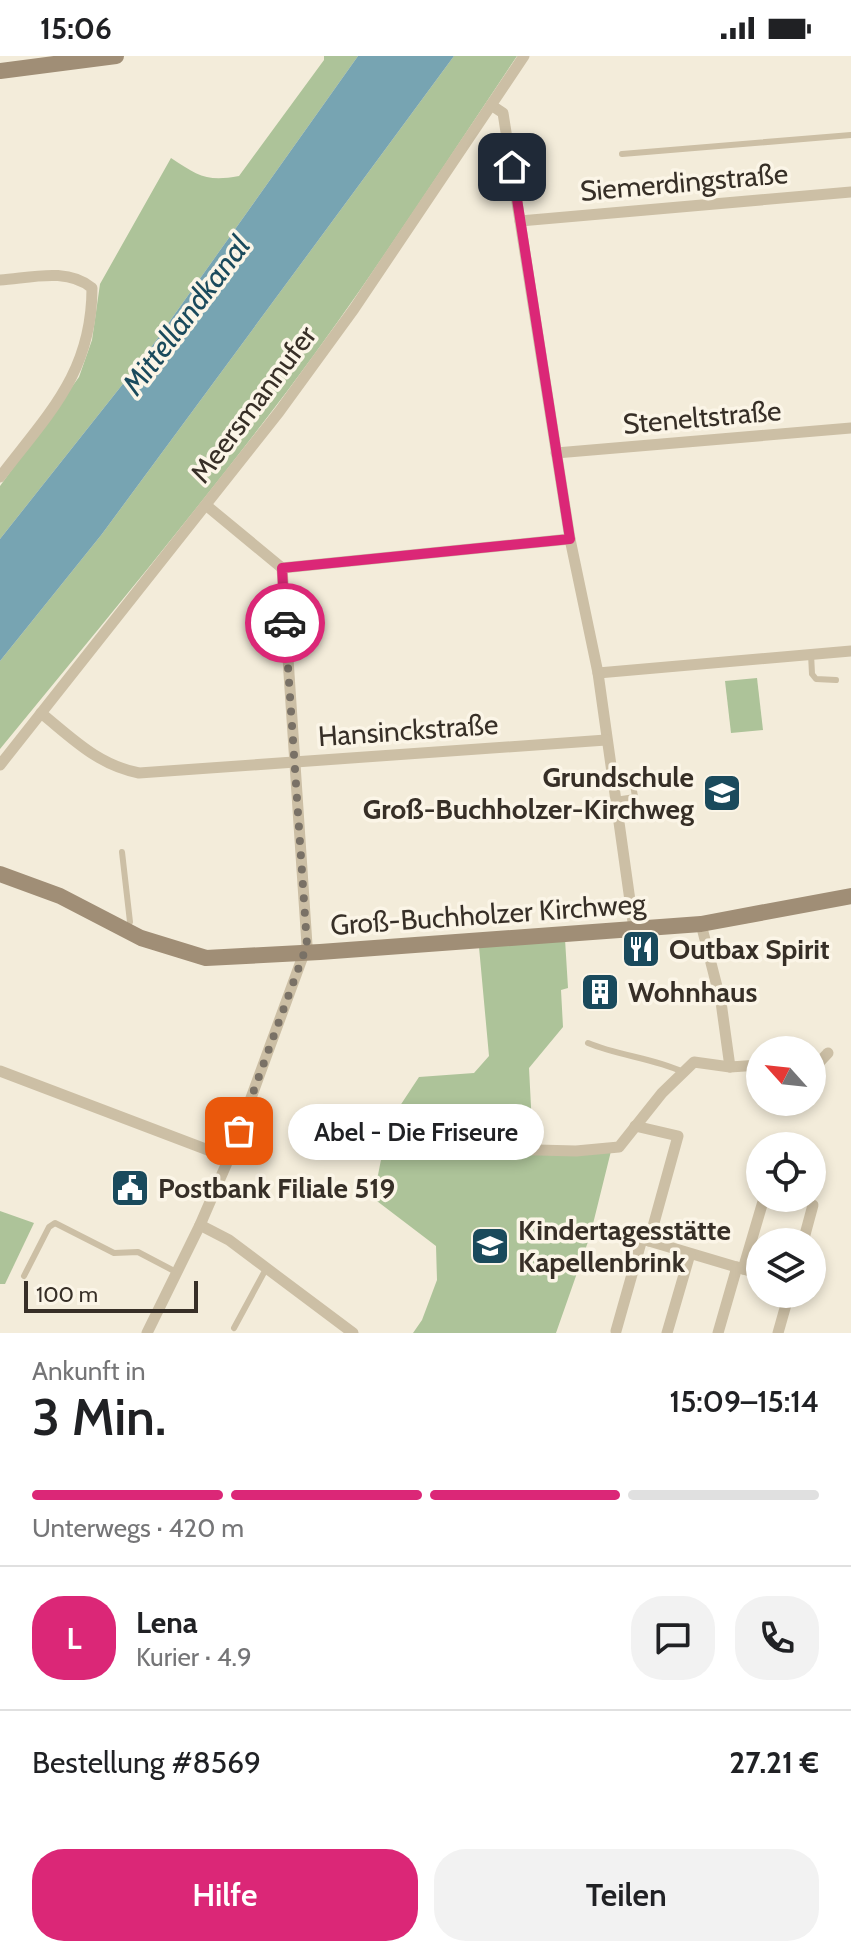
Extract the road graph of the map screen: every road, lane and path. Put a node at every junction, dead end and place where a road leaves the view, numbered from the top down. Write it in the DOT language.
graph roads {
  1 [pos="116,56"];
  2 [pos="524,56"];
  3 [pos="0,71"];
  4 [pos="491,105"];
  5 [pos="851,135"];
  6 [pos="622,154"];
  7 [pos="851,192"];
  8 [pos="520,221"];
  9 [pos="0,280"];
  10 [pos="851,428"];
  11 [pos="556,453"];
  12 [pos="0,477"];
  13 [pos="207,506"];
  14 [pos="570,539"];
  15 [pos="282,568"];
  16 [pos="851,651"];
  17 [pos="811,654"];
  18 [pos="598,673"];
  19 [pos="836,680"];
  20 [pos="41,713"];
  21 [pos="606,740"];
  22 [pos="293,762"];
  23 [pos="0,765"];
  24 [pos="632,778"];
  25 [pos="635,797"];
  26 [pos="615,800"];
  27 [pos="636,805"];
  28 [pos="122,852"];
  29 [pos="0,874"];
  30 [pos="851,896"];
  31 [pos="701,924"];
  32 [pos="634,929"];
  33 [pos="125,930"];
  34 [pos="304,953"];
  35 [pos="588,1043"];
  36 [pos="746,1066"];
  37 [pos="730,1067"];
  38 [pos="0,1071"];
  39 [pos="683,1072"];
  40 [pos="635,1126"];
  41 [pos="500,1149"];
  42 [pos="229,1158"];
  43 [pos="759,1212"];
  44 [pos="200,1225"];
  45 [pos="649,1241"];
  46 [pos="690,1254"];
  47 [pos="267,1267"];
  48 [pos="740,1268"];
  49 [pos="746,1270"];
  50 [pos="176,1272"];
  51 [pos="24,1276"];
  52 [pos="785,1308"];
  53 [pos="234,1328"];
  54 [pos="616,1331"];
  55 [pos="147,1333"];
  56 [pos="353,1333"];
  57 [pos="667,1333"];
  58 [pos="718,1333"];
  59 [pos="778,1333"];
  1 -- 3 [label="street"];
  2 -- 4 [label="street, Meersmannufer"];
  4 -- 8 [label="street"];
  4 -- 13 [label="street, Meersmannufer"];
  5 -- 6 [label="lane"];
  7 -- 8 [label="street, Siemerdingstraße"];
  8 -- 11 [label="street"];
  9 -- 12 [label="street"];
  10 -- 11 [label="street, Steneltstraße"];
  11 -- 14 [label="street"];
  13 -- 15 [label="street"];
  13 -- 20 [label="street, Meersmannufer"];
  14 -- 15 [label="street"];
  14 -- 18 [label="street"];
  15 -- 22 [label="street"];
  16 -- 17 [label="street"];
  17 -- 18 [label="street"];
  17 -- 19 [label="lane"];
  18 -- 21 [label="street"];
  20 -- 22 [label="street, Hansinckstraße"];
  20 -- 23 [label="street, Meersmannufer"];
  21 -- 22 [label="street, Hansinckstraße"];
  21 -- 26 [label="street"];
  22 -- 34 [label="street"];
  24 -- 25 [label="lane"];
  25 -- 26 [label="lane"];
  25 -- 27 [label="lane"];
  26 -- 32 [label="street"];
  28 -- 33 [label="lane"];
  29 -- 33 [label="street, Groß-Buchholzer Kirchweg"];
  30 -- 31 [label="street, Groß-Buchholzer Kirchweg"];
  31 -- 32 [label="street, Groß-Buchholzer Kirchweg"];
  31 -- 37 [label="street"];
  32 -- 34 [label="street, Groß-Buchholzer Kirchweg"];
  33 -- 34 [label="street, Groß-Buchholzer Kirchweg"];
  34 -- 42 [label="street"];
  35 -- 39 [label="lane"];
  36 -- 37 [label="street"];
  37 -- 39 [label="street"];
  38 -- 42 [label="street"];
  39 -- 40 [label="street"];
  40 -- 41 [label="street"];
  40 -- 45 [label="street"];
  42 -- 44 [label="street"];
  43 -- 48 [label="street"];
  44 -- 47 [label="street"];
  44 -- 50 [label="street"];
  45 -- 46 [label="street"];
  45 -- 54 [label="street"];
  46 -- 48 [label="street"];
  46 -- 57 [label="street"];
  47 -- 53 [label="lane"];
  47 -- 56 [label="street"];
  48 -- 49 [label="street"];
  48 -- 58 [label="street"];
  50 -- 51 [label="lane"];
  50 -- 55 [label="street"];
  52 -- 59 [label="street"];
}
